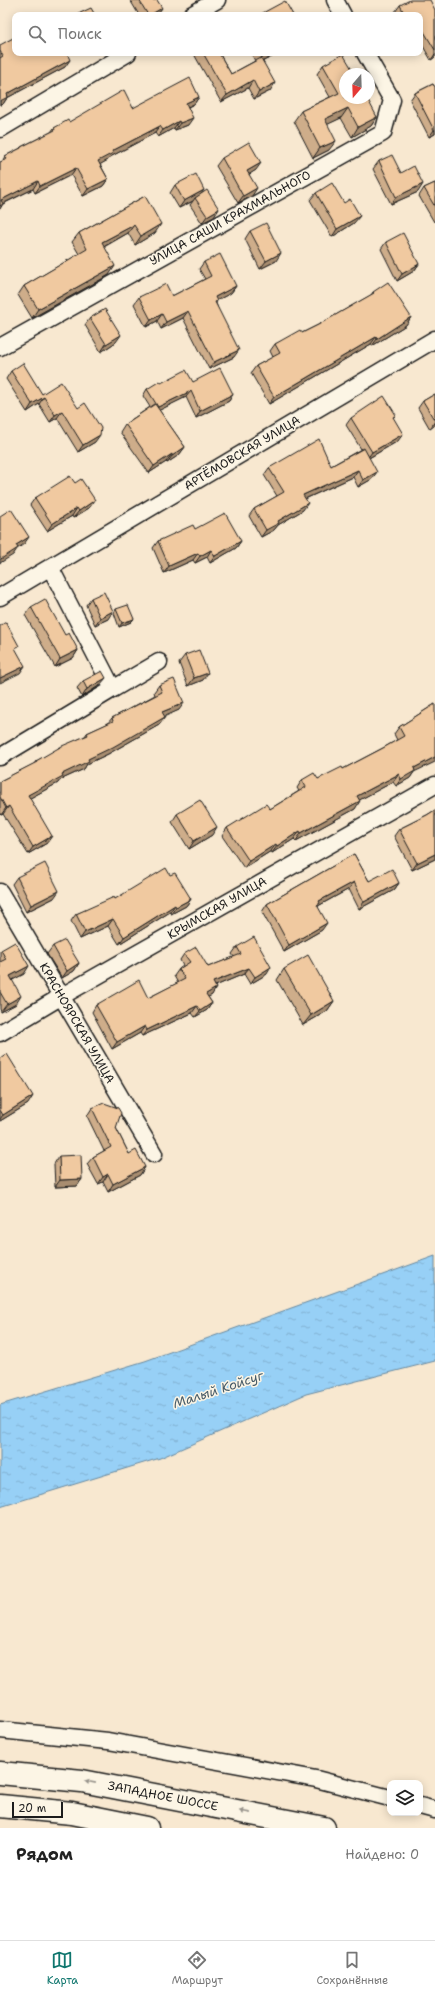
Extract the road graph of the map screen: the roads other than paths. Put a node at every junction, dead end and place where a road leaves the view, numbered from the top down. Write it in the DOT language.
graph roads {
  1 [pos="217,0"];
  2 [pos="335,0"];
  3 [pos="196,12"];
  4 [pos="341,12"];
  5 [pos="123,56"];
  6 [pos="367,56"];
  7 [pos="0,129"];
  8 [pos="435,339"];
  9 [pos="0,347"];
  10 [pos="50,567"];
  11 [pos="0,597"];
  12 [pos="159,662"];
  13 [pos="114,689"];
  14 [pos="0,757"];
  15 [pos="435,785"];
  16 [pos="0,892"];
  17 [pos="62,996"];
  18 [pos="0,1034"];
  19 [pos="154,1154"];
  20 [pos="0,1730"];
  21 [pos="0,1773"];
  22 [pos="387,1797"];
  23 [pos="0,1806"];
  24 [pos="423,1807"];
  25 [pos="435,1810"];
  26 [pos="147,1828"];
  27 [pos="324,1828"];
  1 -- 3 [label="street"];
  2 -- 4 [label="street"];
  5 -- 7 [label="street"];
  6 -- 9 [label="street, УЛИЦА САШИ КРАХМАЛЬНОГО"];
  8 -- 10 [label="street, АРТЁМОВСКАЯ УЛИЦА"];
  10 -- 11 [label="street, АРТЁМОВСКАЯ УЛИЦА"];
  10 -- 13 [label="street"];
  12 -- 13 [label="street"];
  13 -- 14 [label="street"];
  15 -- 17 [label="street, КРЫМСКАЯ УЛИЦА"];
  16 -- 17 [label="street, КРАСНОЯРСКАЯ УЛИЦА"];
  17 -- 18 [label="street, КРЫМСКАЯ УЛИЦА"];
  17 -- 19 [label="street, КРАСНОЯРСКАЯ УЛИЦА"];
  20 -- 22 [label="street"];
  27 -- 21 [label="highway, ЗАПАДНОЕ ШОССЕ, one-way"];
  23 -- 26 [label="highway"];
  24 -- 25 [label="street"];
}
